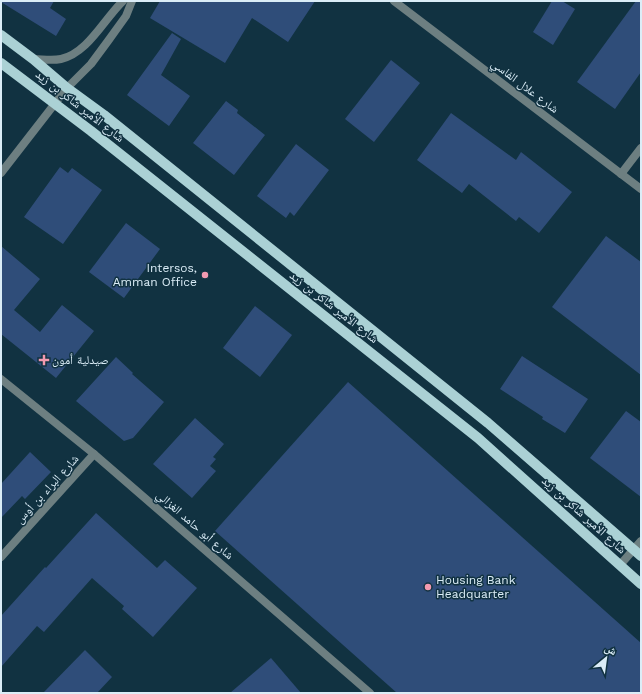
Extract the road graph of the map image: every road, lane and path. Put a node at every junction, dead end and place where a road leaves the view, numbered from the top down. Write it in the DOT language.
graph roads {
  1 [pos="123,1"];
  2 [pos="132,1"];
  3 [pos="394,1"];
  4 [pos="1,35"];
  5 [pos="33,59"];
  6 [pos="1,63"];
  7 [pos="67,88"];
  8 [pos="55,103"];
  9 [pos="641,148"];
  10 [pos="1,173"];
  11 [pos="621,174"];
  12 [pos="641,189"];
  13 [pos="1,379"];
  14 [pos="94,454"];
  15 [pos="641,541"];
  16 [pos="638,553"];
  17 [pos="1,557"];
  18 [pos="620,565"];
  19 [pos="641,584"];
  20 [pos="370,693"];
  1 -- 5 [label="street"];
  2 -- 7 [label="street"];
  3 -- 11 [label="street, شارع علال الفاسي"];
  4 -- 5 [label="main road, شارع الأمير شاكر بن زيد"];
  5 -- 7 [label="main road, شارع الأمير شاكر بن زيد"];
  6 -- 8 [label="main road, شارع الأمير شاكر بن زيد"];
  7 -- 8 [label="street"];
  7 -- 16 [label="main road, شارع الأمير شاكر بن زيد"];
  8 -- 10 [label="street"];
  8 -- 18 [label="main road, شارع الأمير شاكر بن زيد"];
  9 -- 11 [label="street"];
  11 -- 12 [label="street, شارع علال الفاسي"];
  13 -- 14 [label="street, شارع أبو حامد الغزالي"];
  14 -- 17 [label="street, شارع البراء بن أوس"];
  14 -- 20 [label="street, شارع أبو حامد الغزالي"];
  15 -- 16 [label="street"];
  16 -- 18 [label="street"];
  18 -- 19 [label="main road, شارع الأمير شاكر بن زيد"];
}
